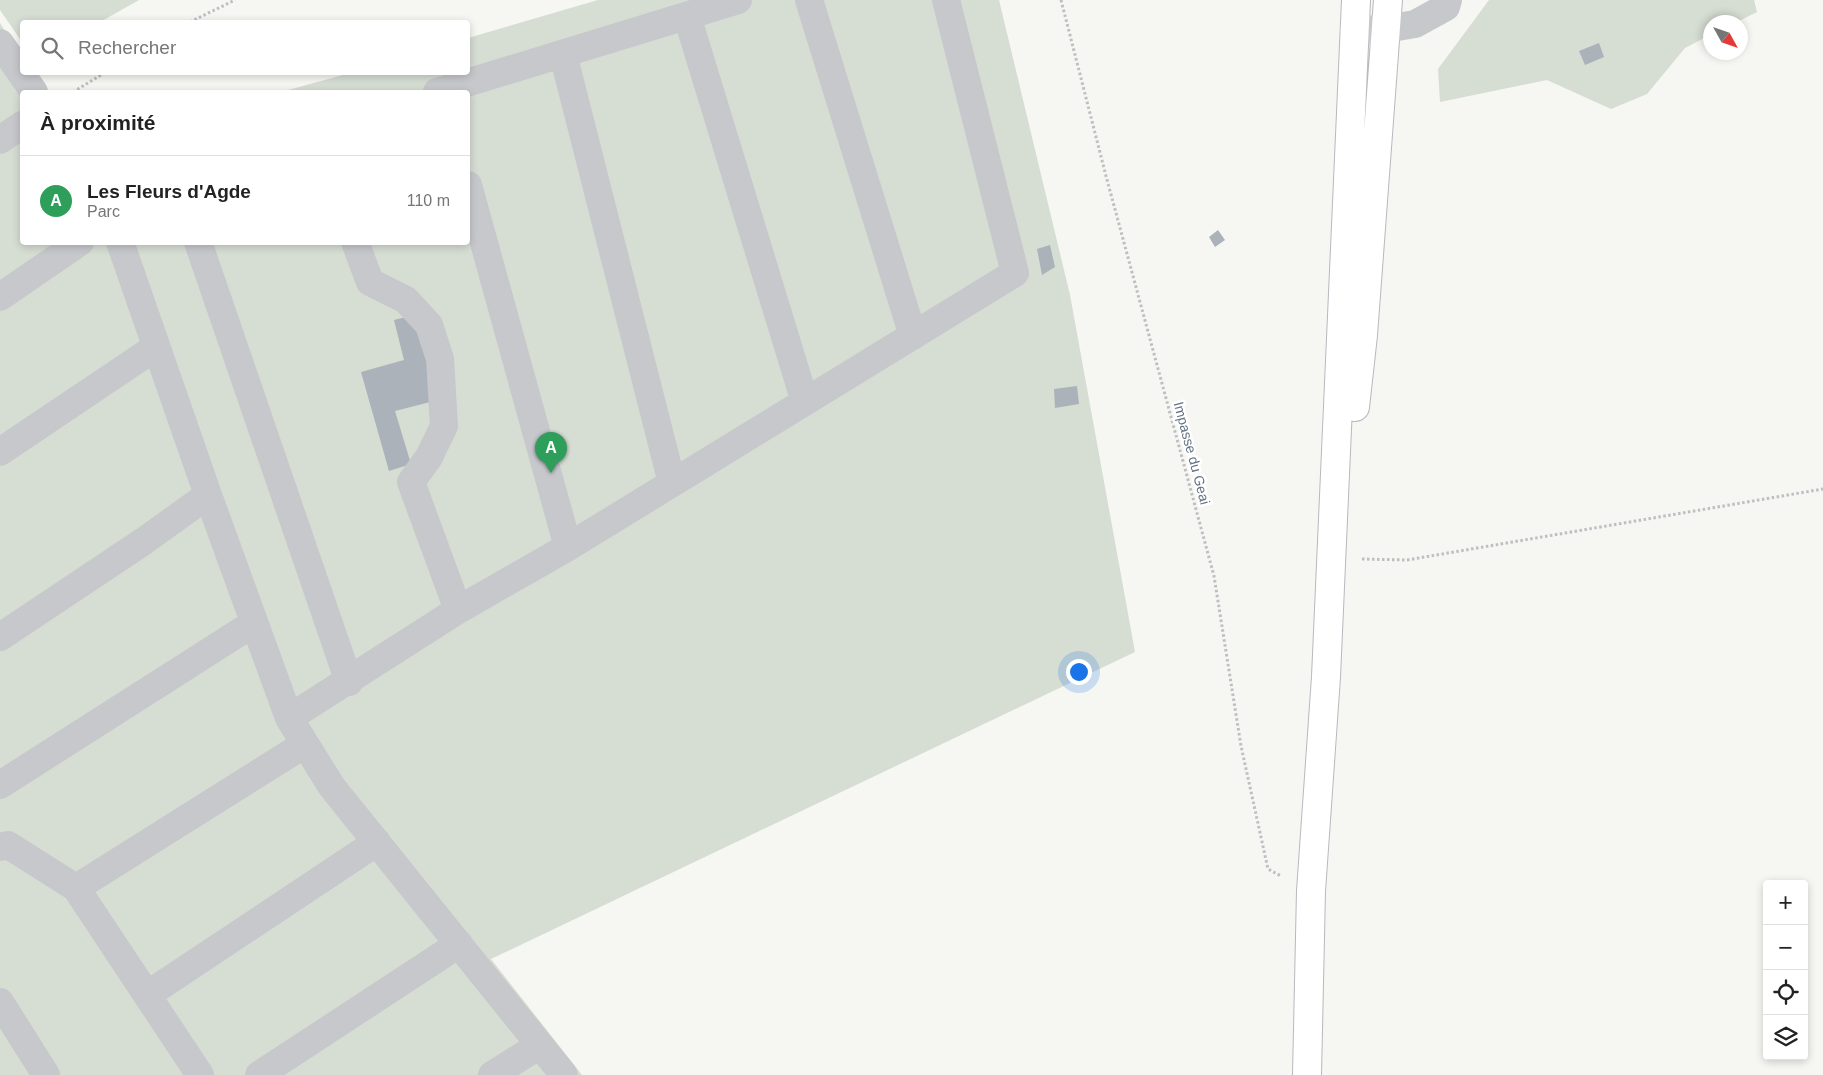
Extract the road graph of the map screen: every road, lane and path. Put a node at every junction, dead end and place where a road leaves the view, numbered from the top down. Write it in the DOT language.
graph roads {
  1 [pos="236,0"];
  2 [pos="738,0"];
  3 [pos="809,0"];
  4 [pos="946,0"];
  5 [pos="1061,0"];
  6 [pos="1356,0"];
  7 [pos="1388,0"];
  8 [pos="1448,0"];
  9 [pos="687,16"];
  10 [pos="194,20"];
  11 [pos="1386,29"];
  12 [pos="1354,30"];
  13 [pos="0,43"];
  14 [pos="563,54"];
  15 [pos="20,72"];
  16 [pos="22,75"];
  17 [pos="101,75"];
  18 [pos="33,90"];
  19 [pos="76,90"];
  20 [pos="446,90"];
  21 [pos="20,126"];
  22 [pos="0,140"];
  23 [pos="470,192"];
  24 [pos="76,245"];
  25 [pos="121,245"];
  26 [pos="199,245"];
  27 [pos="356,245"];
  28 [pos="0,297"];
  29 [pos="913,336"];
  30 [pos="156,347"];
  31 [pos="805,402"];
  32 [pos="0,452"];
  33 [pos="672,483"];
  34 [pos="1823,489"];
  35 [pos="208,495"];
  36 [pos="568,547"];
  37 [pos="1339,558"];
  38 [pos="458,610"];
  39 [pos="254,623"];
  40 [pos="0,637"];
  41 [pos="1326,677"];
  42 [pos="349,682"];
  43 [pos="289,718"];
  44 [pos="305,744"];
  45 [pos="0,785"];
  46 [pos="376,842"];
  47 [pos="0,847"];
  48 [pos="76,888"];
  49 [pos="1311,891"];
  50 [pos="459,944"];
  51 [pos="146,995"];
  52 [pos="0,1002"];
  53 [pos="540,1045"];
  54 [pos="43,1074"];
  55 [pos="200,1075"];
  56 [pos="259,1075"];
  57 [pos="492,1075"];
  58 [pos="564,1075"];
  59 [pos="1307,1075"];
  1 -- 10 [label="path"];
  2 -- 9 [label="street"];
  3 -- 29 [label="street"];
  4 -- 29 [label="street"];
  5 -- 49 [label="path, Impasse du Geai"];
  6 -- 12 [label="main road"];
  7 -- 11 [label="main road"];
  8 -- 11 [label="street"];
  9 -- 14 [label="street"];
  9 -- 31 [label="street"];
  11 -- 12 [label="street"];
  11 -- 37 [label="main road"];
  12 -- 41 [label="main road"];
  13 -- 15 [label="street"];
  14 -- 20 [label="street"];
  14 -- 33 [label="street"];
  16 -- 18 [label="street"];
  17 -- 19 [label="path"];
  21 -- 22 [label="street"];
  23 -- 36 [label="street"];
  24 -- 28 [label="street"];
  25 -- 30 [label="street"];
  26 -- 42 [label="street"];
  27 -- 38 [label="street"];
  29 -- 31 [label="street"];
  30 -- 32 [label="street"];
  30 -- 35 [label="street"];
  31 -- 33 [label="street"];
  33 -- 36 [label="street"];
  34 -- 37 [label="path"];
  35 -- 39 [label="street"];
  35 -- 40 [label="street"];
  36 -- 38 [label="street"];
  37 -- 41 [label="main road"];
  38 -- 42 [label="street"];
  39 -- 43 [label="street"];
  39 -- 45 [label="street"];
  41 -- 49 [label="main road"];
  42 -- 43 [label="street"];
  43 -- 44 [label="street"];
  44 -- 46 [label="street"];
  44 -- 48 [label="street"];
  46 -- 50 [label="street"];
  46 -- 51 [label="street"];
  47 -- 48 [label="street"];
  48 -- 51 [label="street"];
  49 -- 59 [label="main road"];
  50 -- 53 [label="street"];
  50 -- 56 [label="street"];
  51 -- 55 [label="street"];
  52 -- 54 [label="street"];
  53 -- 57 [label="street"];
  53 -- 58 [label="street"];
}
